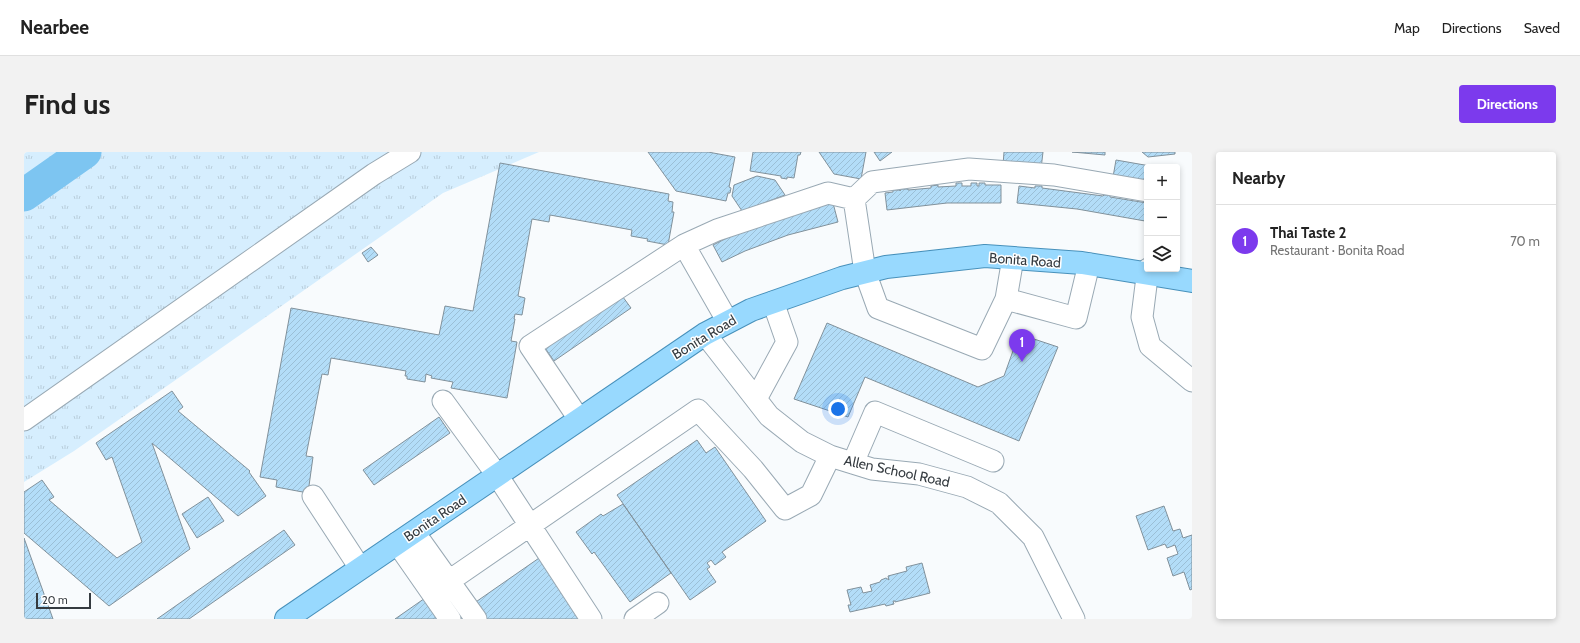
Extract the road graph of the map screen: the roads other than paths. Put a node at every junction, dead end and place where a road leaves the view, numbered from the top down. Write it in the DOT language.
graph roads {
  1 [pos="410,152"];
  2 [pos="1144,191"];
  3 [pos="854,198"];
  4 [pos="684,245"];
  5 [pos="1013,258"];
  6 [pos="1089,264"];
  7 [pos="1144,271"];
  8 [pos="865,272"];
  9 [pos="1148,272"];
  10 [pos="1192,281"];
  11 [pos="1006,299"];
  12 [pos="773,302"];
  13 [pos="728,322"];
  14 [pos="705,334"];
  15 [pos="1189,372"];
  16 [pos="756,399"];
  17 [pos="443,401"];
  18 [pos="579,419"];
  19 [pos="24,420"];
  20 [pos="830,456"];
  21 [pos="993,461"];
  22 [pos="853,463"];
  23 [pos="497,475"];
  24 [pos="313,496"];
  25 [pos="529,525"];
  26 [pos="406,538"];
  27 [pos="360,568"];
  28 [pos="449,581"];
  29 [pos="658,603"];
  30 [pos="286,619"];
  31 [pos="450,619"];
  32 [pos="476,619"];
  33 [pos="591,619"];
  34 [pos="635,619"];
  35 [pos="1074,619"];
  1 -- 19 [label="street"];
  2 -- 3 [label="street"];
  3 -- 4 [label="street"];
  3 -- 8 [label="street"];
  4 -- 13 [label="street"];
  4 -- 18 [label="street"];
  5 -- 6 [label="main road, Bonita Road"];
  5 -- 8 [label="main road, Bonita Road"];
  5 -- 11 [label="street"];
  6 -- 7 [label="main road, Bonita Road"];
  6 -- 11 [label="street"];
  8 -- 11 [label="street"];
  8 -- 12 [label="main road, Bonita Road"];
  9 -- 10 [label="main road, Bonita Road"];
  9 -- 15 [label="street"];
  12 -- 13 [label="main road, Bonita Road"];
  12 -- 16 [label="street"];
  13 -- 14 [label="main road, Bonita Road"];
  14 -- 16 [label="street, Allen School Road"];
  14 -- 18 [label="main road, Bonita Road"];
  16 -- 20 [label="street, Allen School Road"];
  17 -- 23 [label="street"];
  18 -- 23 [label="main road, Bonita Road"];
  20 -- 22 [label="street, Allen School Road"];
  20 -- 25 [label="street"];
  21 -- 22 [label="street"];
  22 -- 35 [label="street, Allen School Road"];
  23 -- 25 [label="street"];
  23 -- 26 [label="main road, Bonita Road"];
  24 -- 27 [label="street"];
  25 -- 28 [label="street"];
  25 -- 33 [label="street"];
  26 -- 27 [label="main road, Bonita Road"];
  26 -- 28 [label="street"];
  26 -- 31 [label="street"];
  27 -- 30 [label="main road, Bonita Road"];
  28 -- 32 [label="street"];
  29 -- 34 [label="street"];
}
